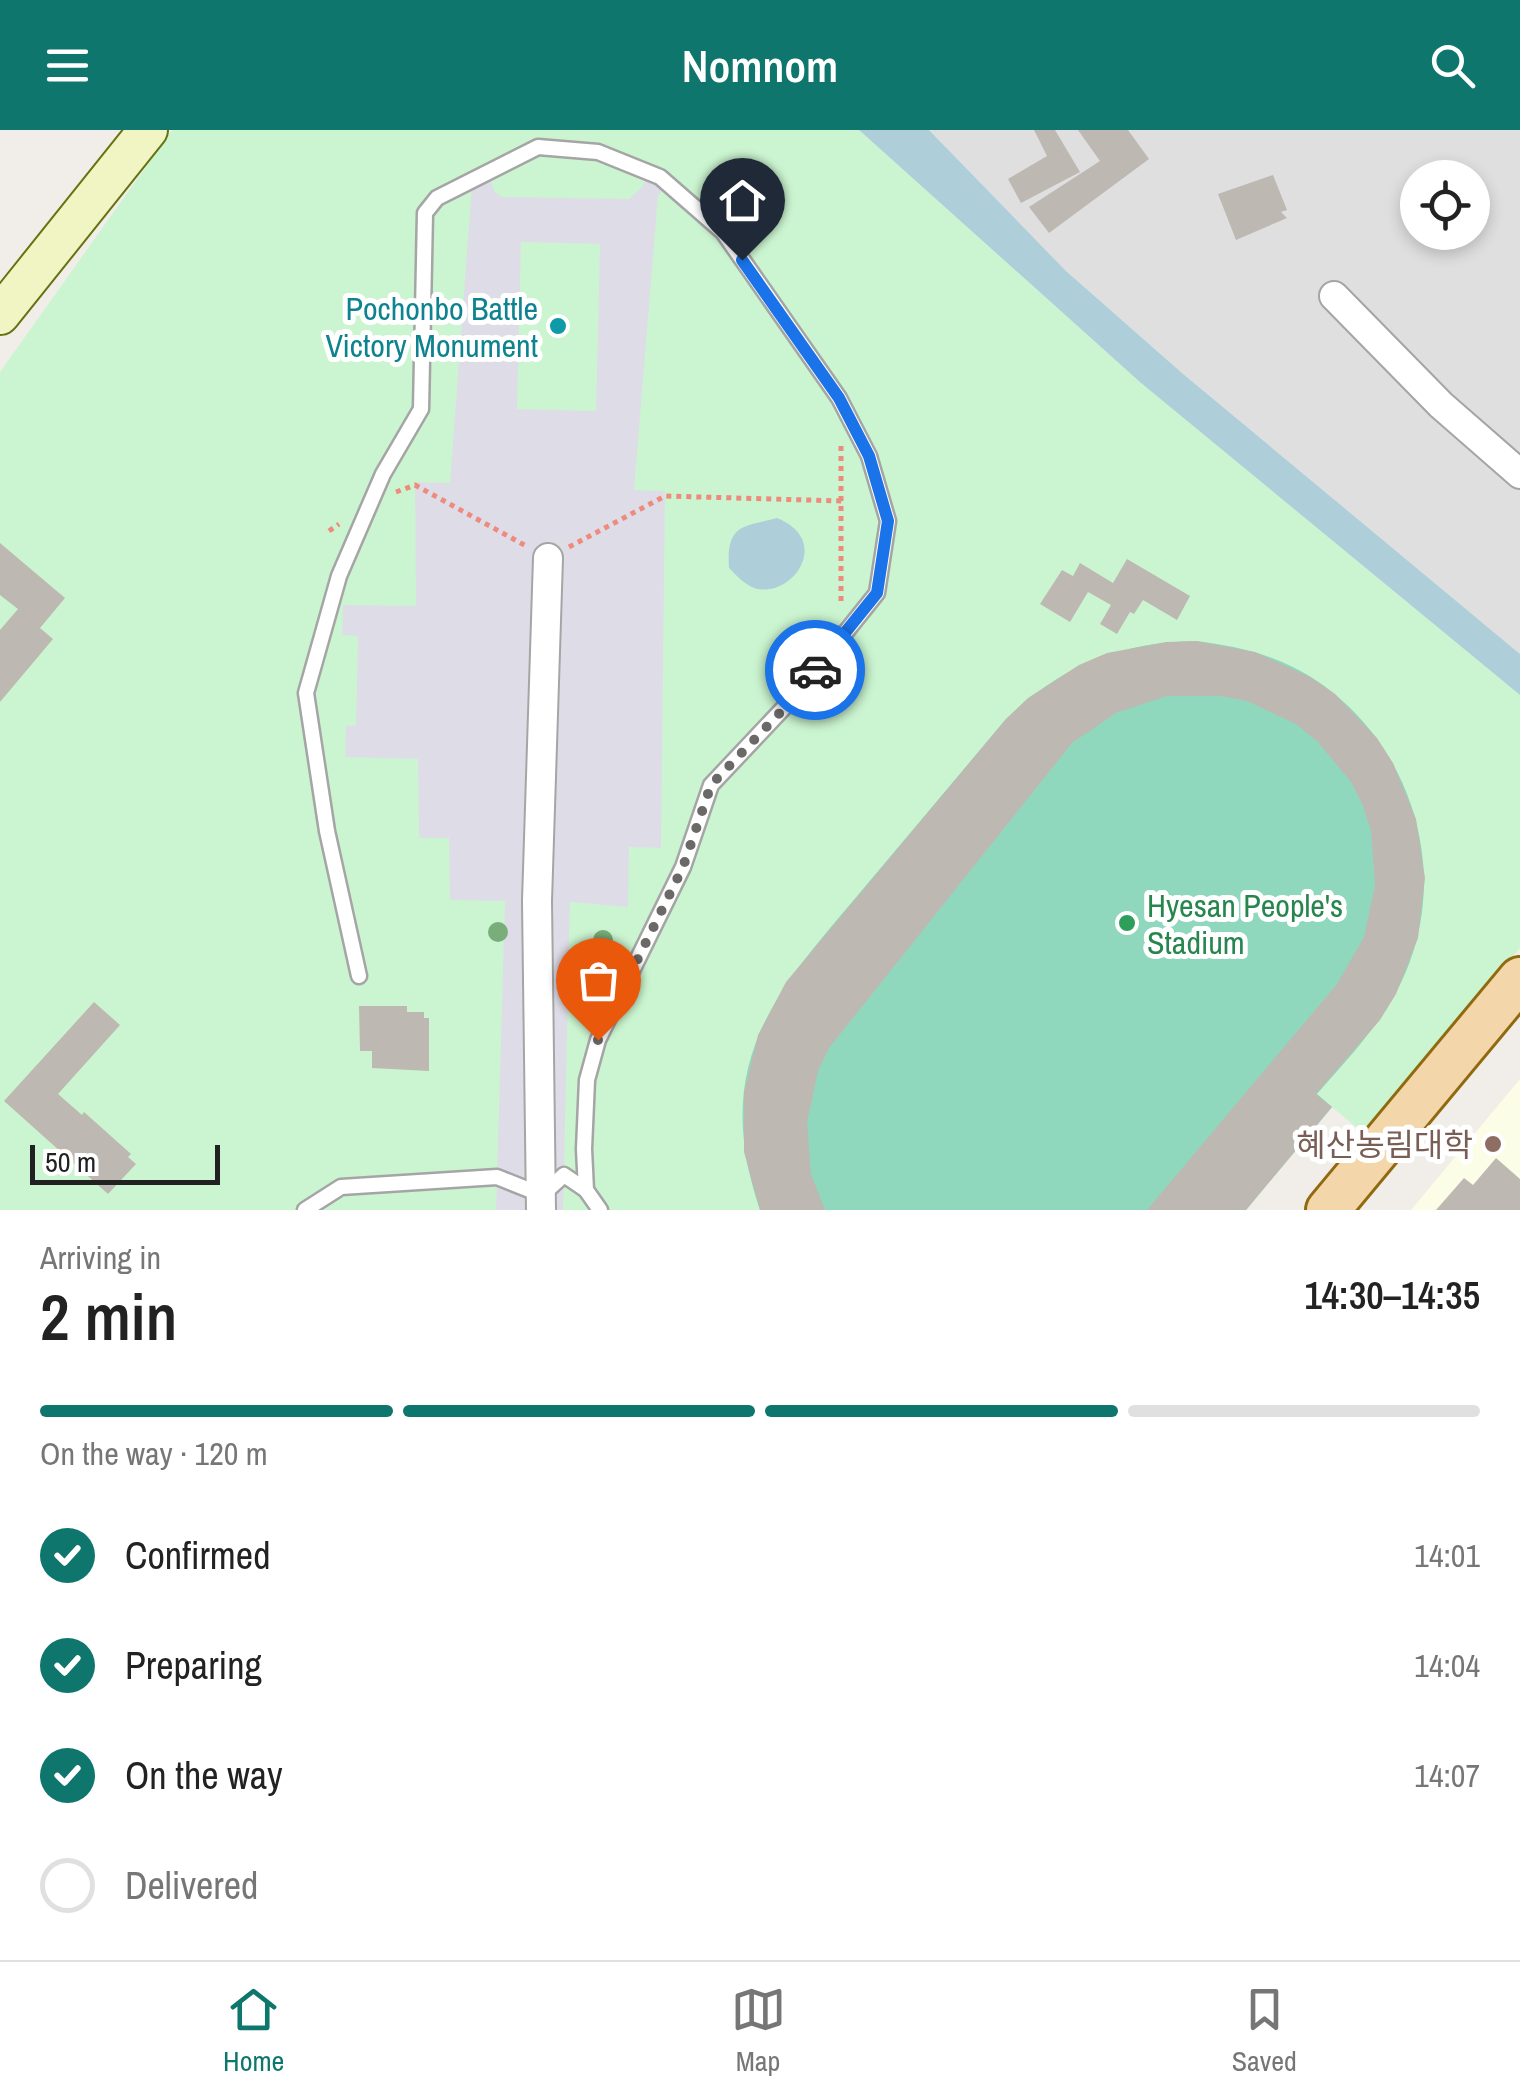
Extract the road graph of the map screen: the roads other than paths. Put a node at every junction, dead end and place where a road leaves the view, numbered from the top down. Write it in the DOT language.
graph roads {
  1 [pos="148,130"];
  2 [pos="1334,296"];
  3 [pos="0,315"];
  4 [pos="1520,474"];
  5 [pos="548,558"];
  6 [pos="359,976"];
  7 [pos="1520,979"];
  8 [pos="586,1190"];
  9 [pos="542,1202"];
  10 [pos="305,1210"];
  11 [pos="600,1210"];
  12 [pos="1328,1210"];
  1 -- 3 [label="main road"];
  2 -- 4 [label="street"];
  5 -- 9 [label="street"];
  6 -- 8 [label="lane"];
  7 -- 12 [label="main road"];
  8 -- 9 [label="lane"];
  8 -- 11 [label="lane"];
  9 -- 10 [label="lane"];
}
